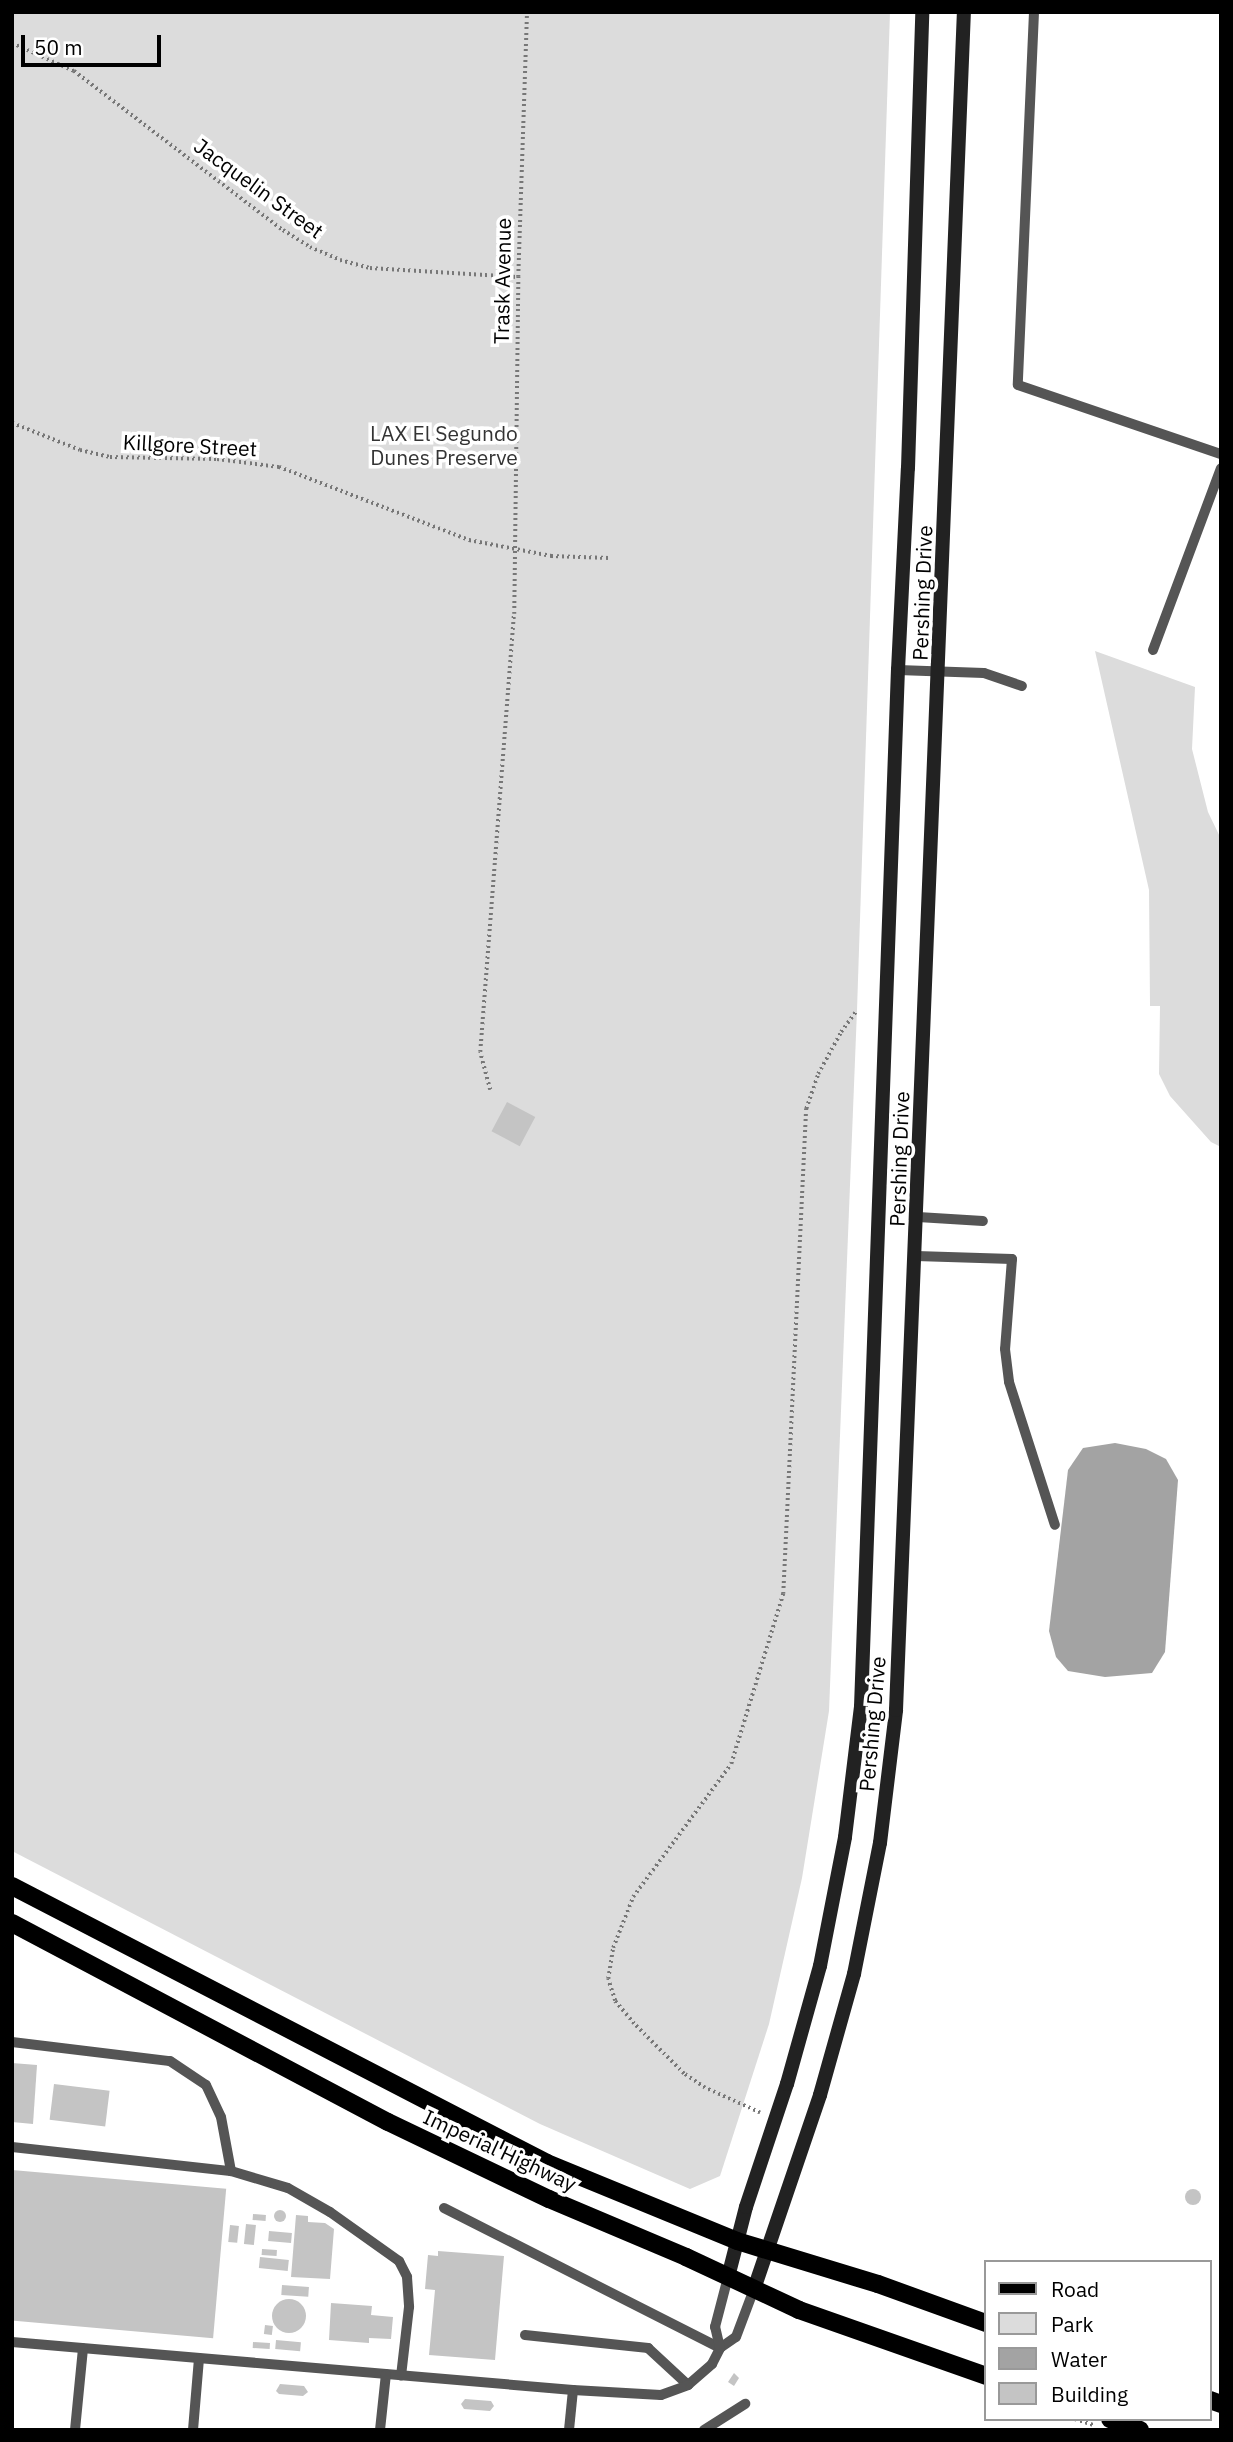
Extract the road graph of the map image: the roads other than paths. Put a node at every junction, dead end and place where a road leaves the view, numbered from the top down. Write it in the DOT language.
graph roads {
  1 [pos="922,12"];
  2 [pos="964,12"];
  3 [pos="1034,12"];
  4 [pos="1221,454"];
  5 [pos="1221,468"];
  6 [pos="1153,650"];
  7 [pos="898,670"];
  8 [pos="940,671"];
  9 [pos="1022,686"];
  10 [pos="918,1217"];
  11 [pos="983,1221"];
  12 [pos="916,1256"];
  13 [pos="1055,1525"];
  14 [pos="12,1886"];
  15 [pos="12,1923"];
  16 [pos="12,2042"];
  17 [pos="12,2147"];
  18 [pos="231,2171"];
  19 [pos="444,2208"];
  20 [pos="737,2241"];
  21 [pos="768,2249"];
  22 [pos="728,2277"];
  23 [pos="754,2289"];
  24 [pos="984,2322"];
  25 [pos="525,2335"];
  26 [pos="12,2342"];
  27 [pos="83,2348"];
  28 [pos="720,2348"];
  29 [pos="199,2358"];
  30 [pos="386,2374"];
  31 [pos="984,2375"];
  32 [pos="401,2376"];
  33 [pos="688,2385"];
  34 [pos="573,2390"];
  35 [pos="745,2404"];
  36 [pos="1103,2423"];
  37 [pos="75,2430"];
  38 [pos="193,2430"];
  39 [pos="380,2430"];
  40 [pos="569,2430"];
  41 [pos="704,2430"];
  42 [pos="1140,2430"];
  1 -- 7 [label="main road, Pershing Drive"];
  2 -- 8 [label="main road, Pershing Drive"];
  3 -- 4 [label="lane"];
  5 -- 6 [label="lane"];
  7 -- 8 [label="lane"];
  7 -- 20 [label="main road, Pershing Drive"];
  8 -- 9 [label="lane"];
  8 -- 10 [label="main road, Pershing Drive"];
  10 -- 11 [label="lane"];
  10 -- 12 [label="main road, Pershing Drive"];
  12 -- 13 [label="lane"];
  12 -- 21 [label="main road, Pershing Drive"];
  14 -- 20 [label="main road, Imperial Highway"];
  15 -- 22 [label="main road, Imperial Highway"];
  16 -- 18 [label="lane"];
  17 -- 18 [label="lane"];
  18 -- 32 [label="lane"];
  19 -- 28 [label="lane"];
  20 -- 21 [label="main road, Imperial Highway"];
  20 -- 22 [label="main road, Pershing Drive"];
  21 -- 23 [label="main road, Pershing Drive"];
  21 -- 24 [label="main road, Imperial Highway"];
  22 -- 23 [label="main road, Imperial Highway"];
  22 -- 28 [label="lane"];
  23 -- 28 [label="lane"];
  23 -- 31 [label="main road, Imperial Highway"];
  25 -- 33 [label="lane"];
  26 -- 27 [label="lane"];
  27 -- 29 [label="lane"];
  27 -- 37 [label="lane"];
  28 -- 33 [label="lane"];
  29 -- 30 [label="lane"];
  29 -- 38 [label="lane"];
  30 -- 32 [label="lane"];
  30 -- 39 [label="lane"];
  32 -- 34 [label="lane"];
  33 -- 34 [label="lane"];
  34 -- 40 [label="lane"];
  35 -- 41 [label="lane"];
  36 -- 42 [label="main road"];
}
